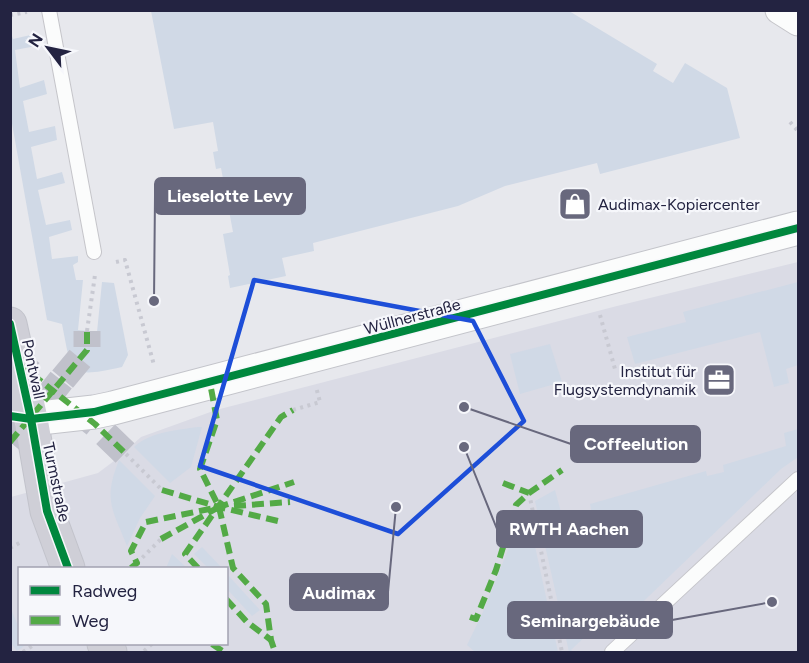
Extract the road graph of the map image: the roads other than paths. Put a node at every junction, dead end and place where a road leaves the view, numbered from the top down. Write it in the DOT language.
graph roads {
  1 [pos="49,10"];
  2 [pos="779,10"];
  3 [pos="798,22"];
  4 [pos="798,228"];
  5 [pos="94,252"];
  6 [pos="10,324"];
  7 [pos="21,417"];
  8 [pos="798,479"];
  9 [pos="69,567"];
  10 [pos="612,652"];
  1 -- 5 [label="lane"];
  2 -- 3 [label="street"];
  4 -- 7 [label="street, Wüllnerstraße"];
  6 -- 7 [label="main road, Pontwall"];
  7 -- 9 [label="main road, Turmstraße"];
  8 -- 10 [label="lane"];
}
